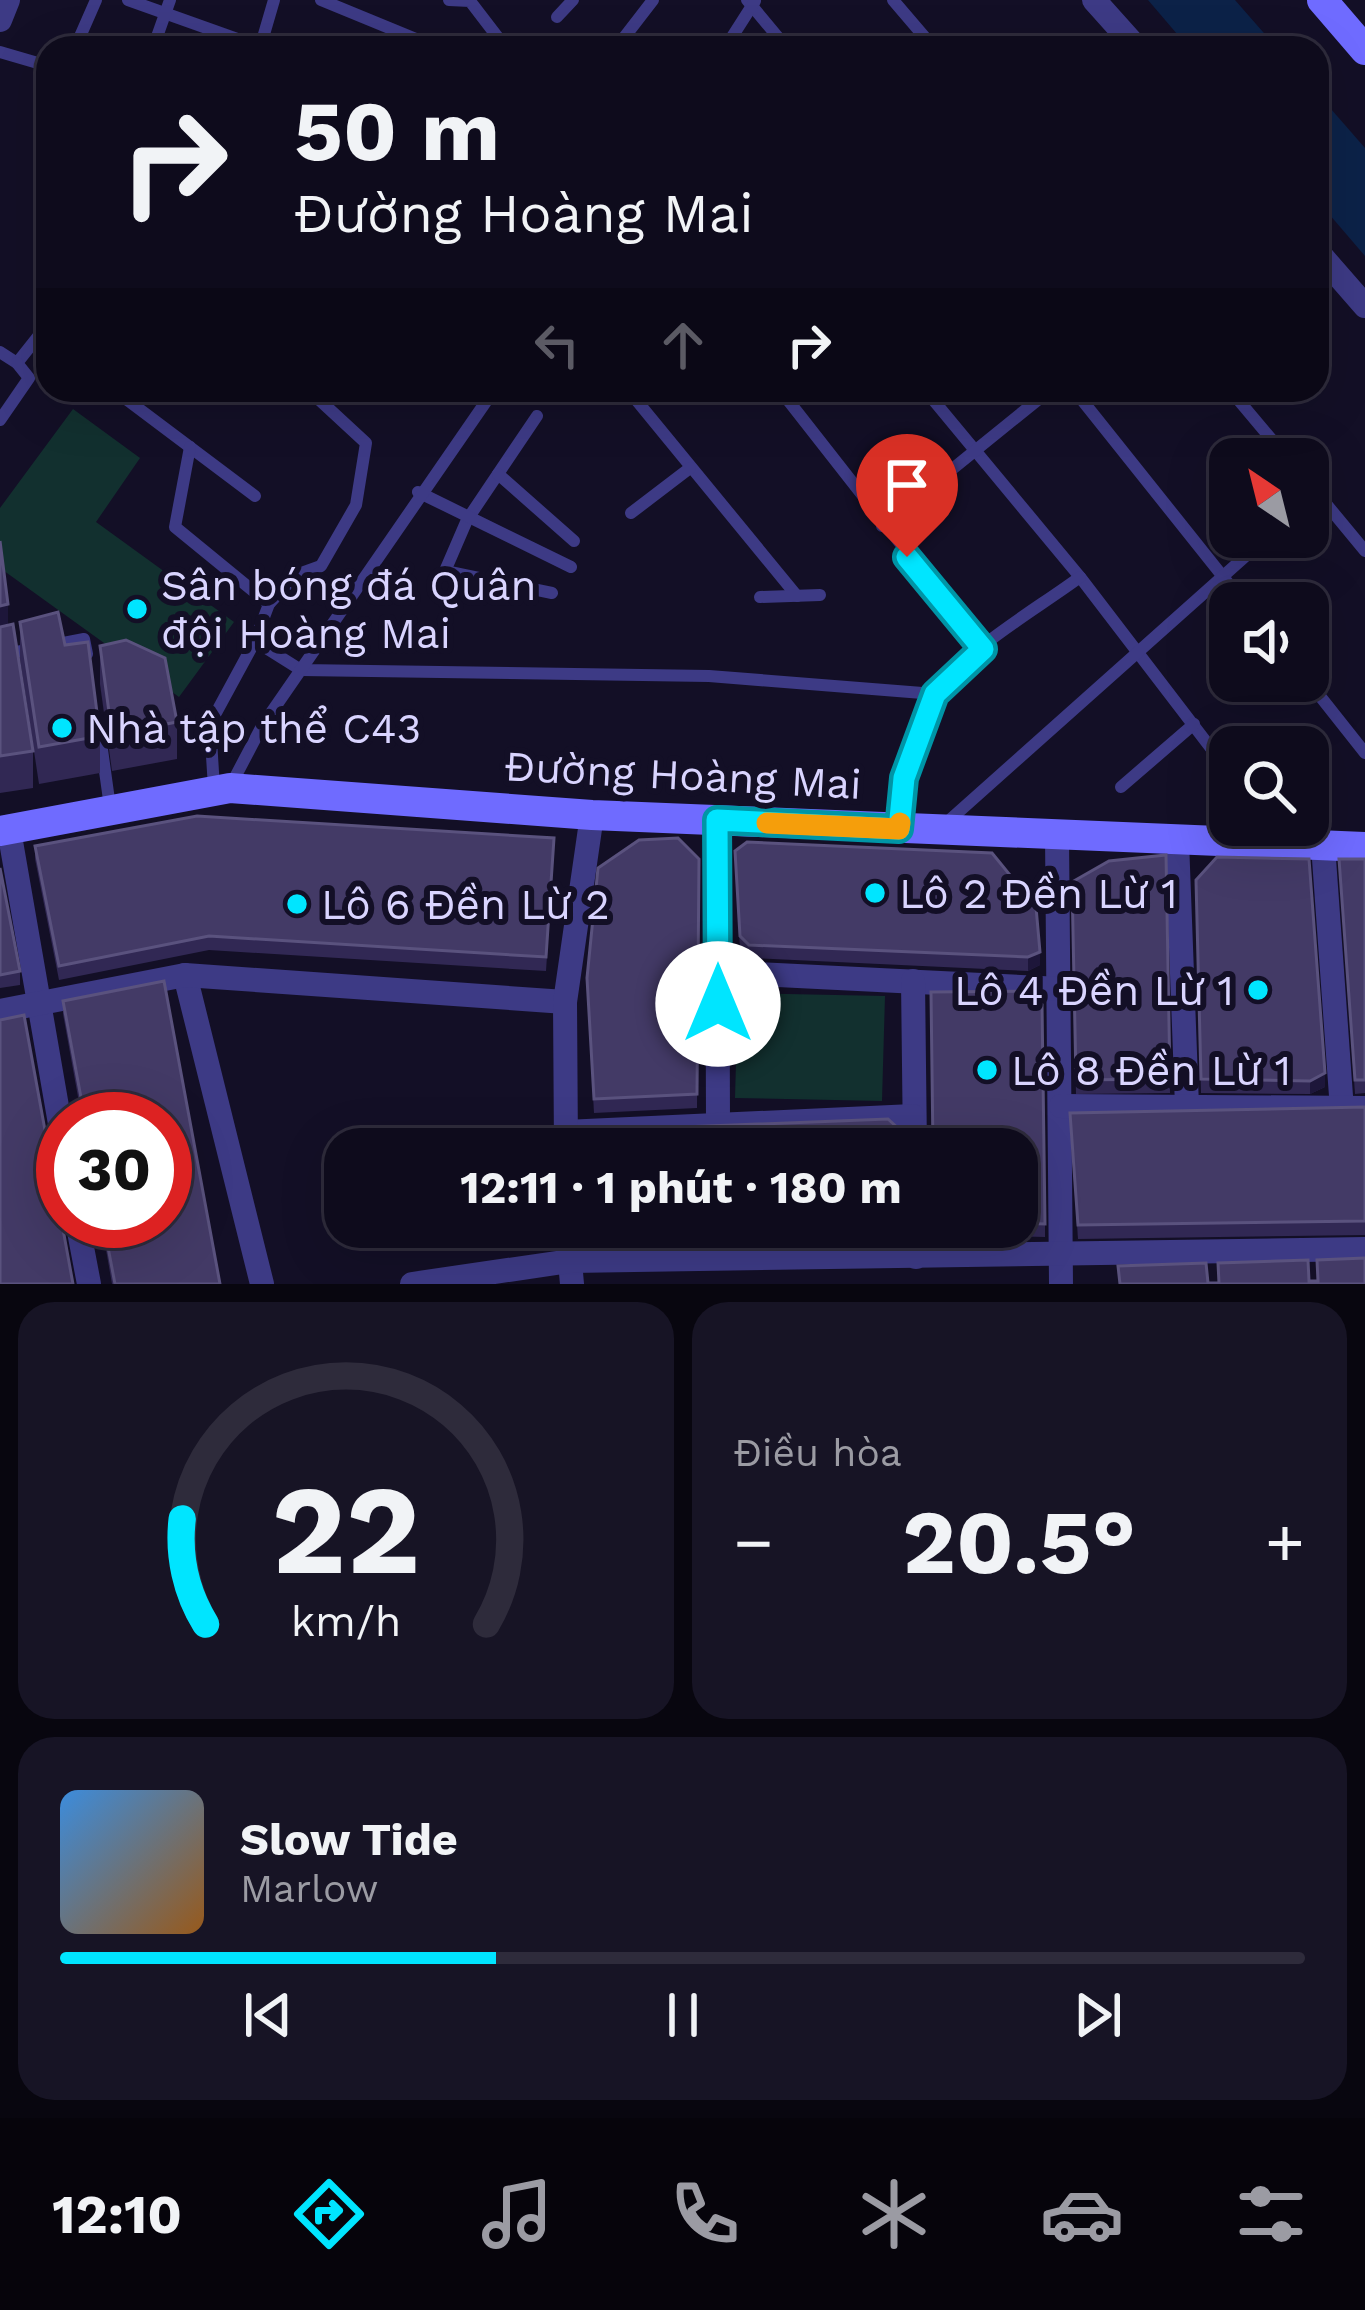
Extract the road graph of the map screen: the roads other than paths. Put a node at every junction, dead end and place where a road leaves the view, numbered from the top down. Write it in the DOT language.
graph roads {
  1 [pos="8,0"];
  2 [pos="96,0"];
  3 [pos="128,0"];
  4 [pos="170,0"];
  5 [pos="274,0"];
  6 [pos="322,0"];
  7 [pos="449,0"];
  8 [pos="573,0"];
  9 [pos="653,0"];
  10 [pos="893,0"];
  11 [pos="1094,0"];
  12 [pos="1322,0"];
  13 [pos="751,2"];
  14 [pos="165,15"];
  15 [pos="557,17"];
  16 [pos="0,20"];
  17 [pos="212,32"];
  18 [pos="80,36"];
  19 [pos="157,36"];
  20 [pos="210,36"];
  21 [pos="224,36"];
  22 [pos="264,36"];
  23 [pos="409,36"];
  24 [pos="497,36"];
  25 [pos="625,36"];
  26 [pos="732,36"];
  27 [pos="778,36"];
  28 [pos="924,36"];
  29 [pos="1126,36"];
  30 [pos="1365,50"];
  31 [pos="0,52"];
  32 [pos="36,62"];
  33 [pos="1329,265"];
  34 [pos="1365,306"];
  35 [pos="36,338"];
  36 [pos="0,352"];
  37 [pos="17,363"];
  38 [pos="130,402"];
  39 [pos="322,402"];
  40 [pos="485,402"];
  41 [pos="638,402"];
  42 [pos="789,402"];
  43 [pos="935,402"];
  44 [pos="1035,402"];
  45 [pos="1084,402"];
  46 [pos="1240,402"];
  47 [pos="537,416"];
  48 [pos="0,420"];
  49 [pos="1270,438"];
  50 [pos="190,447"];
  51 [pos="976,451"];
  52 [pos="690,467"];
  53 [pos="498,474"];
  54 [pos="418,492"];
  55 [pos="255,496"];
  56 [pos="1329,512"];
  57 [pos="631,513"];
  58 [pos="467,520"];
  59 [pos="882,526"];
  60 [pos="574,541"];
  61 [pos="1365,551"];
  62 [pos="1243,558"];
  63 [pos="571,567"];
  64 [pos="1222,576"];
  65 [pos="1080,577"];
  66 [pos="1227,582"];
  67 [pos="552,593"];
  68 [pos="820,595"];
  69 [pos="797,596"];
  70 [pos="760,597"];
  71 [pos="269,604"];
  72 [pos="255,641"];
  73 [pos="983,649"];
  74 [pos="1136,651"];
  75 [pos="0,655"];
  76 [pos="301,670"];
  77 [pos="91,680"];
  78 [pos="935,694"];
  79 [pos="94,700"];
  80 [pos="1325,702"];
  81 [pos="1194,724"];
  82 [pos="1209,744"];
  83 [pos="1365,753"];
  84 [pos="1121,787"];
  85 [pos="222,789"];
  86 [pos="110,807"];
  87 [pos="592,815"];
  88 [pos="717,820"];
  89 [pos="899,829"];
  90 [pos="4,830"];
  91 [pos="939,830"];
  92 [pos="1057,836"];
  93 [pos="1209,838"];
  94 [pos="1177,841"];
  95 [pos="1329,845"];
  96 [pos="1323,846"];
  97 [pos="1365,847"];
  98 [pos="718,972"];
  99 [pos="185,975"];
  100 [pos="913,981"];
  101 [pos="1061,989"];
  102 [pos="565,1002"];
  103 [pos="38,1003"];
  104 [pos="0,1011"];
  105 [pos="54,1092"];
  106 [pos="1061,1106"];
  107 [pos="1187,1106"];
  108 [pos="1353,1109"];
  109 [pos="914,1116"];
  110 [pos="718,1122"];
  111 [pos="565,1128"];
  112 [pos="670,1128"];
  113 [pos="914,1128"];
  114 [pos="82,1248"];
  115 [pos="916,1248"];
  116 [pos="1365,1249"];
  117 [pos="916,1257"];
  118 [pos="1061,1257"];
  119 [pos="571,1272"];
  120 [pos="89,1284"];
  121 [pos="262,1284"];
  122 [pos="412,1284"];
  123 [pos="1061,1284"];
  1 -- 16 [label="street"];
  2 -- 18 [label="lane"];
  3 -- 14 [label="lane"];
  4 -- 14 [label="lane"];
  5 -- 22 [label="lane"];
  6 -- 23 [label="lane"];
  7 -- 24 [label="lane"];
  8 -- 15 [label="lane"];
  9 -- 25 [label="lane"];
  10 -- 28 [label="lane"];
  11 -- 29 [label="street"];
  12 -- 30 [label="street"];
  13 -- 26 [label="lane"];
  13 -- 27 [label="lane"];
  14 -- 17 [label="lane"];
  14 -- 19 [label="lane"];
  17 -- 20 [label="lane"];
  17 -- 21 [label="lane"];
  31 -- 32 [label="lane"];
  33 -- 34 [label="street"];
  35 -- 37 [label="lane"];
  36 -- 37 [label="lane"];
  37 -- 48 [label="lane"];
  38 -- 50 [label="lane"];
  39 -- 71 [label="lane"];
  40 -- 54 [label="lane"];
  41 -- 52 [label="lane"];
  42 -- 59 [label="lane"];
  43 -- 51 [label="lane"];
  44 -- 51 [label="lane"];
  45 -- 64 [label="lane"];
  46 -- 49 [label="lane"];
  47 -- 53 [label="lane"];
  50 -- 55 [label="lane"];
  50 -- 71 [label="lane"];
  51 -- 59 [label="lane"];
  51 -- 65 [label="lane"];
  52 -- 57 [label="lane"];
  52 -- 69 [label="lane"];
  53 -- 58 [label="lane"];
  53 -- 60 [label="lane"];
  54 -- 58 [label="lane"];
  54 -- 76 [label="lane"];
  56 -- 61 [label="lane"];
  58 -- 63 [label="lane"];
  58 -- 67 [label="lane"];
  59 -- 73 [label="lane"];
  62 -- 64 [label="lane"];
  64 -- 66 [label="lane"];
  64 -- 74 [label="lane"];
  65 -- 73 [label="lane"];
  65 -- 74 [label="lane"];
  68 -- 69 [label="lane"];
  69 -- 70 [label="lane"];
  71 -- 72 [label="lane"];
  72 -- 76 [label="lane"];
  72 -- 85 [label="lane"];
  73 -- 78 [label="lane"];
  74 -- 81 [label="lane"];
  74 -- 91 [label="lane"];
  75 -- 77 [label="lane"];
  76 -- 78 [label="lane"];
  76 -- 85 [label="lane"];
  78 -- 89 [label="lane"];
  79 -- 86 [label="lane"];
  80 -- 83 [label="lane"];
  81 -- 82 [label="lane"];
  81 -- 84 [label="lane"];
  85 -- 86 [label="street, Đường Hoàng Mai"];
  85 -- 87 [label="street, Đường Hoàng Mai"];
  86 -- 90 [label="street, Đường Hoàng Mai"];
  87 -- 88 [label="street, Đường Hoàng Mai"];
  87 -- 102 [label="street"];
  88 -- 89 [label="street, Đường Hoàng Mai"];
  88 -- 98 [label="street"];
  89 -- 91 [label="street, Đường Hoàng Mai"];
  90 -- 103 [label="street"];
  91 -- 92 [label="street, Đường Hoàng Mai"];
  92 -- 94 [label="street, Đường Hoàng Mai"];
  92 -- 101 [label="street"];
  93 -- 94 [label="street, Đường Hoàng Mai"];
  94 -- 107 [label="street"];
  95 -- 97 [label="street, Đường Hoàng Mai"];
  96 -- 108 [label="street"];
  98 -- 100 [label="street"];
  98 -- 110 [label="street"];
  99 -- 102 [label="street"];
  99 -- 103 [label="street"];
  99 -- 121 [label="street"];
  100 -- 101 [label="street"];
  100 -- 109 [label="street"];
  101 -- 106 [label="street"];
  102 -- 111 [label="street"];
  103 -- 104 [label="street"];
  103 -- 105 [label="street"];
  106 -- 107 [label="street"];
  106 -- 118 [label="street"];
  107 -- 108 [label="street"];
  109 -- 110 [label="street"];
  109 -- 113 [label="street"];
  110 -- 112 [label="street"];
  114 -- 120 [label="street"];
  115 -- 117 [label="street"];
  116 -- 118 [label="street"];
  117 -- 118 [label="street"];
  117 -- 119 [label="street"];
  118 -- 123 [label="street"];
  119 -- 122 [label="street"];
}
